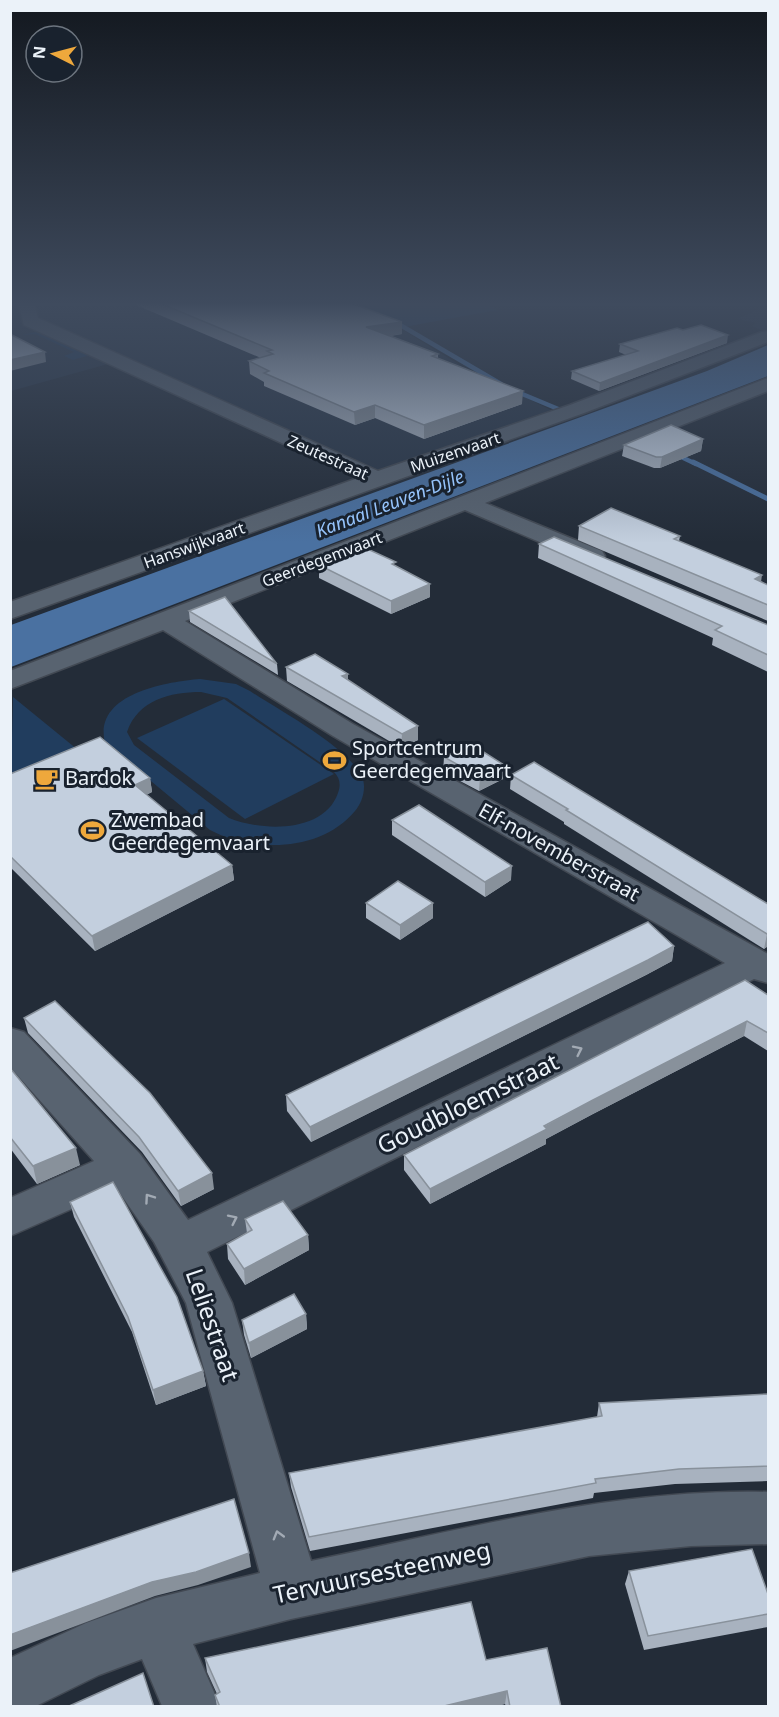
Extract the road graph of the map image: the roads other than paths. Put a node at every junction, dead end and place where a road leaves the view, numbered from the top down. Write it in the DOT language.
graph roads {
  1 [pos="164,382"];
  2 [pos="647,382"];
  3 [pos="768,384"];
  4 [pos="377,479"];
  5 [pos="467,503"];
  6 [pos="617,566"];
  7 [pos="10,611"];
  8 [pos="165,620"];
  9 [pos="10,681"];
  10 [pos="762,967"];
  11 [pos="10,1042"];
  12 [pos="125,1166"];
  13 [pos="10,1218"];
  14 [pos="181,1244"];
  15 [pos="768,1518"];
  16 [pos="291,1592"];
  17 [pos="156,1626"];
  18 [pos="10,1689"];
  19 [pos="190,1707"];
  1 -- 4 [label="street, Zeutestraat"];
  2 -- 4 [label="street, Muizenvaart"];
  3 -- 5 [label="street, Geerdegemvaart"];
  4 -- 7 [label="street, Hanswijkvaart"];
  5 -- 6 [label="street"];
  5 -- 8 [label="street, Geerdegemvaart"];
  8 -- 9 [label="street, Geerdegemvaart"];
  8 -- 10 [label="street, Elf-novemberstraat"];
  14 -- 10 [label="street, Goudbloemstraat, one-way"];
  11 -- 12 [label="street, Leliestraat"];
  12 -- 13 [label="street"];
  14 -- 12 [label="street, Leliestraat, one-way"];
  16 -- 14 [label="street, Leliestraat, one-way"];
  15 -- 16 [label="street, Tervuursesteenweg"];
  16 -- 17 [label="street, Tervuursesteenweg"];
  17 -- 18 [label="street, Tervuursesteenweg"];
  17 -- 19 [label="street"];
}
